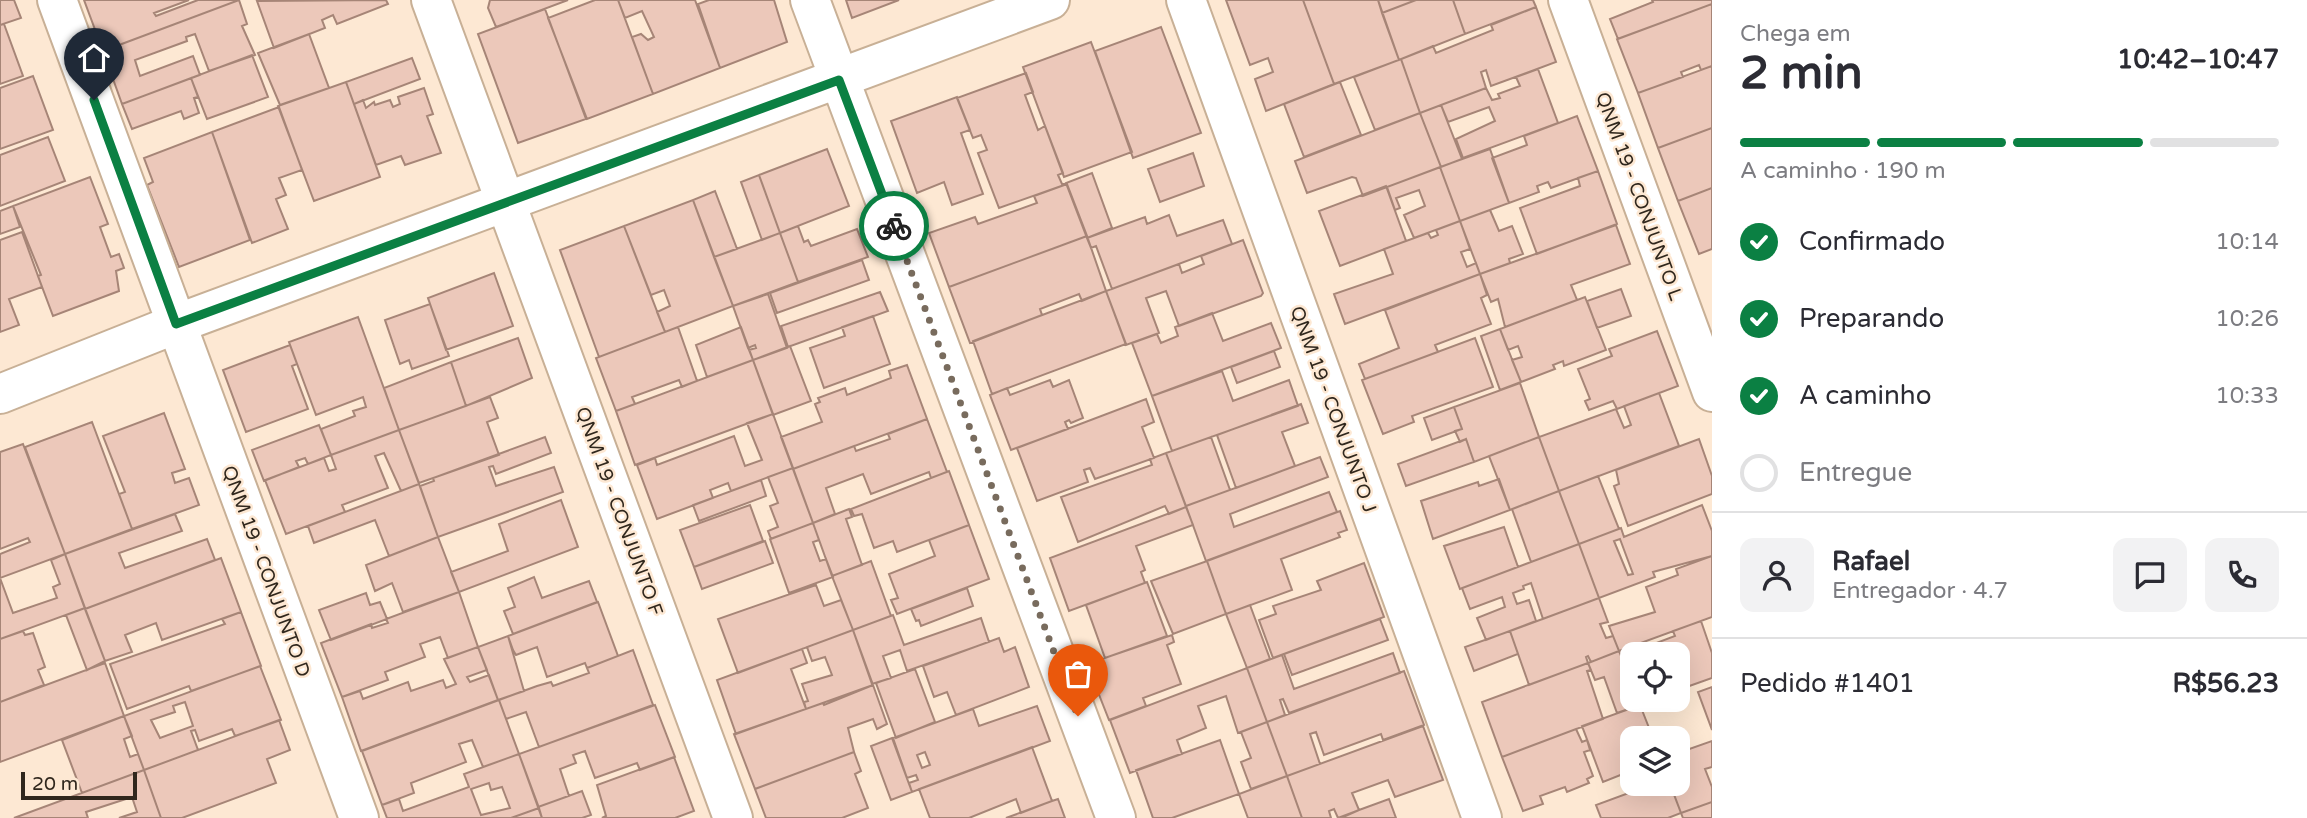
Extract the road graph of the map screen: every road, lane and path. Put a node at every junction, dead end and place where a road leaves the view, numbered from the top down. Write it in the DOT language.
graph roads {
  1 [pos="57,0"];
  2 [pos="431,0"];
  3 [pos="810,0"];
  4 [pos="1050,0"];
  5 [pos="1186,0"];
  6 [pos="1568,0"];
  7 [pos="839,80"];
  8 [pos="506,204"];
  9 [pos="176,324"];
  10 [pos="1712,393"];
  11 [pos="0,394"];
  12 [pos="359,818"];
  13 [pos="733,818"];
  14 [pos="1116,818"];
  15 [pos="1482,818"];
  1 -- 9 [label="street, QNM 19 - CONJUNTO D"];
  2 -- 8 [label="street, QNM 19 - CONJUNTO F"];
  3 -- 7 [label="street"];
  4 -- 7 [label="street"];
  5 -- 15 [label="street, QNM 19 - CONJUNTO J"];
  6 -- 10 [label="street, QNM 19 - CONJUNTO L"];
  7 -- 8 [label="street"];
  7 -- 14 [label="street"];
  8 -- 9 [label="street"];
  8 -- 13 [label="street, QNM 19 - CONJUNTO F"];
  9 -- 11 [label="street"];
  9 -- 12 [label="street, QNM 19 - CONJUNTO D"];
}
